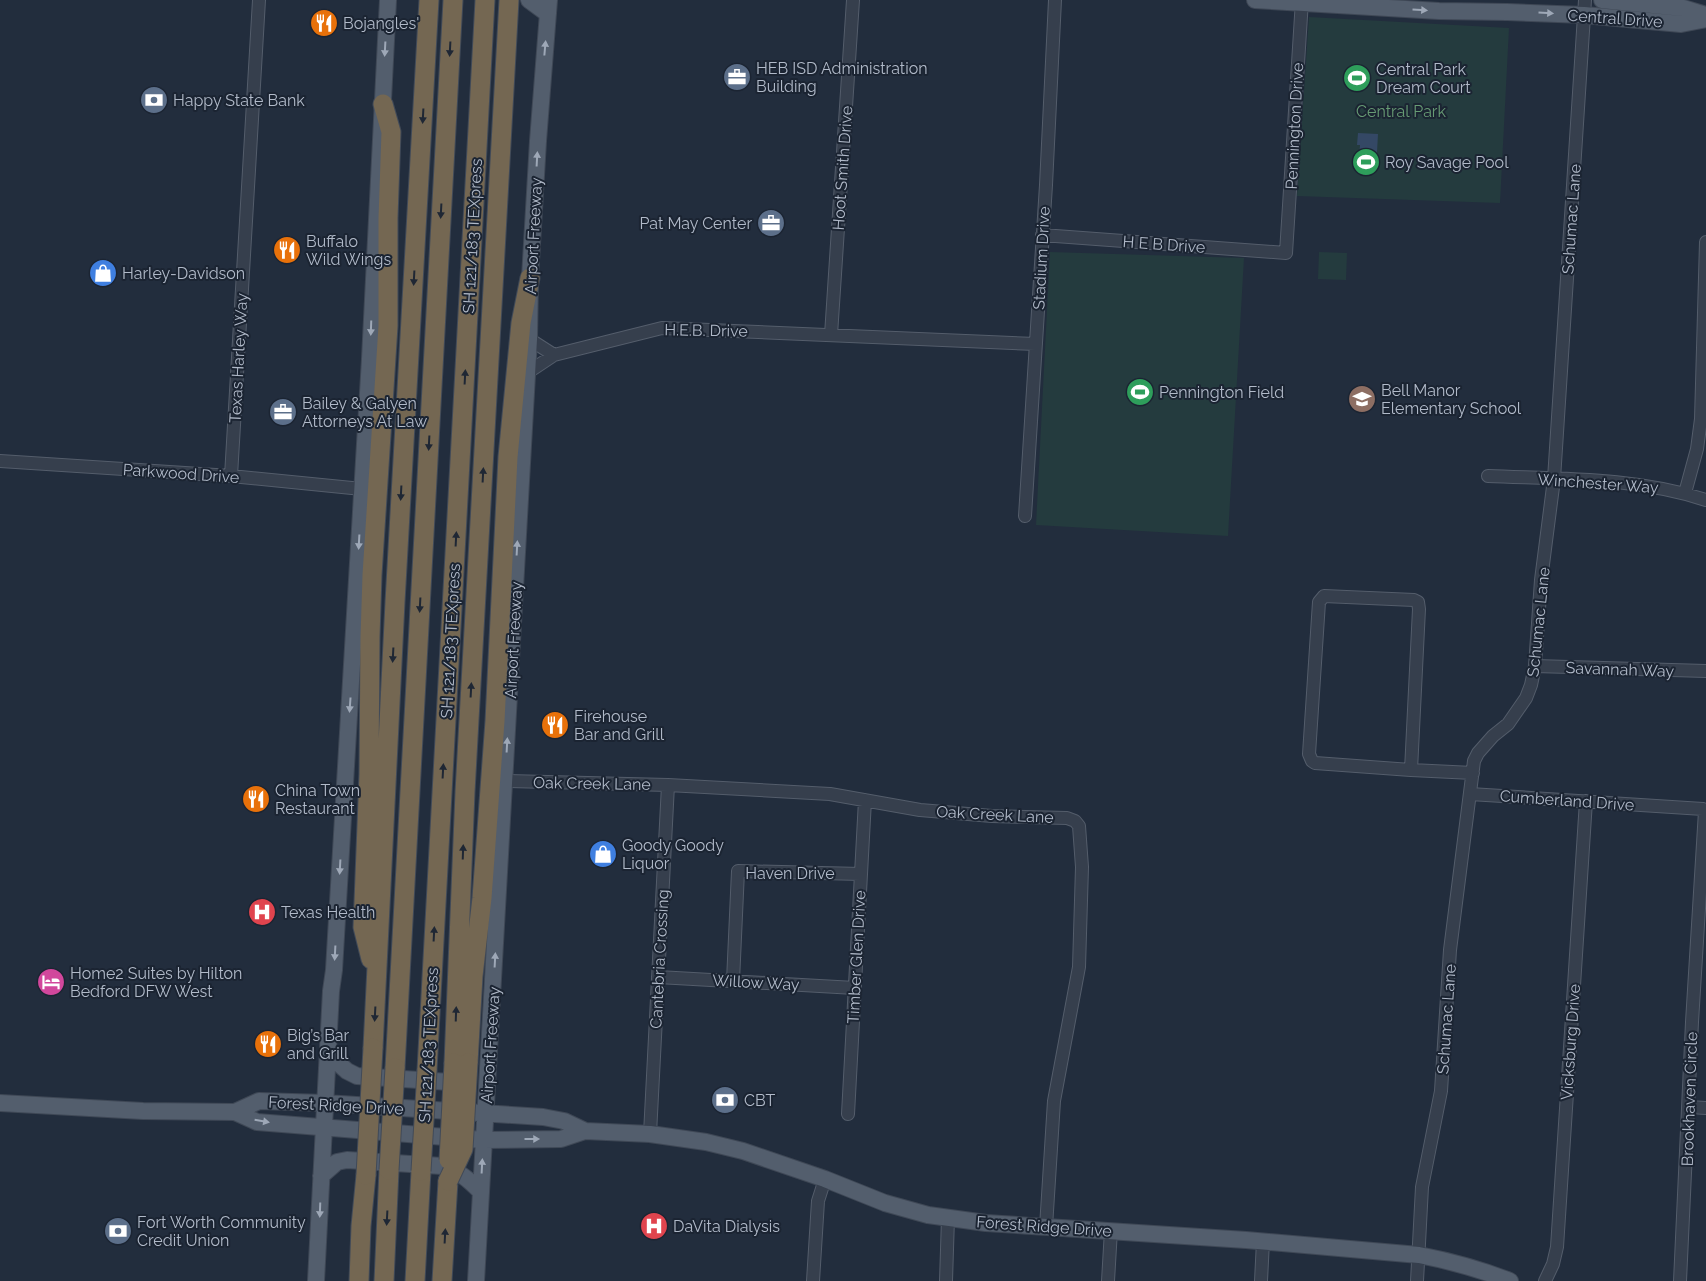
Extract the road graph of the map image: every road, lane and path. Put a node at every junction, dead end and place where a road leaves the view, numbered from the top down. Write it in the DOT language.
graph roads {
  1 [pos="259,0"];
  2 [pos="453,0"];
  3 [pos="485,0"];
  4 [pos="509,0"];
  5 [pos="529,0"];
  6 [pos="558,0"];
  7 [pos="853,0"];
  8 [pos="1054,0"];
  9 [pos="1255,0"];
  10 [pos="1602,0"];
  11 [pos="1302,1"];
  12 [pos="390,2"];
  13 [pos="429,7"];
  14 [pos="549,7"];
  15 [pos="1584,8"];
  16 [pos="1706,15"];
  17 [pos="1706,19"];
  18 [pos="383,104"];
  19 [pos="1042,235"];
  20 [pos="1706,242"];
  21 [pos="1286,252"];
  22 [pos="530,278"];
  23 [pos="831,335"];
  24 [pos="529,339"];
  25 [pos="1036,344"];
  26 [pos="554,355"];
  27 [pos="527,373"];
  28 [pos="0,461"];
  29 [pos="231,476"];
  30 [pos="1488,476"];
  31 [pos="1554,479"];
  32 [pos="362,489"];
  33 [pos="1685,493"];
  34 [pos="1706,500"];
  35 [pos="1025,516"];
  36 [pos="1535,666"];
  37 [pos="1706,671"];
  38 [pos="1411,770"];
  39 [pos="1473,773"];
  40 [pos="506,781"];
  41 [pos="668,784"];
  42 [pos="1470,794"];
  43 [pos="865,800"];
  44 [pos="1586,801"];
  45 [pos="1663,806"];
  46 [pos="861,874"];
  47 [pos="658,977"];
  48 [pos="376,980"];
  49 [pos="733,981"];
  50 [pos="855,988"];
  51 [pos="328,1054"];
  52 [pos="461,1063"];
  53 [pos="488,1071"];
  54 [pos="0,1103"];
  55 [pos="325,1103"];
  56 [pos="1688,1107"];
  57 [pos="1706,1108"];
  58 [pos="235,1112"];
  59 [pos="485,1113"];
  60 [pos="848,1114"];
  61 [pos="324,1126"];
  62 [pos="585,1132"];
  63 [pos="650,1134"];
  64 [pos="483,1140"];
  65 [pos="321,1176"];
  66 [pos="825,1179"];
  67 [pos="481,1192"];
  68 [pos="948,1218"];
  69 [pos="1046,1227"];
  70 [pos="1111,1230"];
  71 [pos="1263,1242"];
  72 [pos="1419,1255"];
  73 [pos="360,1273"];
  74 [pos="316,1281"];
  75 [pos="348,1281"];
  76 [pos="384,1281"];
  77 [pos="416,1281"];
  78 [pos="442,1281"];
  79 [pos="476,1281"];
  80 [pos="813,1281"];
  81 [pos="946,1281"];
  82 [pos="1108,1281"];
  83 [pos="1261,1281"];
  84 [pos="1417,1281"];
  85 [pos="1510,1281"];
  86 [pos="1545,1281"];
  87 [pos="1680,1281"];
  1 -- 29 [label="street, Texas Harley Way"];
  2 -- 76 [label="highway, SH 121/183 TEXpress, one-way, bridge"];
  77 -- 3 [label="highway, SH 121/183 TEXpress, one-way, bridge"];
  52 -- 4 [label="highway, one-way"];
  5 -- 14 [label="main road"];
  6 -- 14 [label="main road"];
  7 -- 23 [label="street, Hoot Smith Drive"];
  8 -- 19 [label="street, Stadium Drive"];
  9 -- 11 [label="main road, Central Drive"];
  10 -- 16 [label="main road, Central Drive"];
  11 -- 15 [label="main road, Central Drive, one-way"];
  11 -- 21 [label="street, Pennington Drive"];
  12 -- 18 [label="main road, one-way"];
  13 -- 48 [label="highway, one-way"];
  22 -- 14 [label="main road, Airport Freeway, one-way"];
  15 -- 17 [label="main road, Central Drive"];
  15 -- 31 [label="street, Schumac Lane"];
  18 -- 32 [label="main road, one-way"];
  18 -- 48 [label="highway"];
  19 -- 21 [label="street, H E B Drive"];
  19 -- 25 [label="street, Stadium Drive"];
  20 -- 33 [label="street"];
  22 -- 24 [label="main road, Airport Freeway"];
  22 -- 52 [label="highway"];
  23 -- 25 [label="street"];
  23 -- 26 [label="street, H.E.B. Drive"];
  24 -- 26 [label="street"];
  24 -- 27 [label="main road, Airport Freeway"];
  25 -- 35 [label="street, Stadium Drive"];
  26 -- 27 [label="street, H.E.B. Drive"];
  40 -- 27 [label="main road, Airport Freeway, one-way"];
  28 -- 29 [label="street, Parkwood Drive"];
  29 -- 32 [label="street, Parkwood Drive"];
  30 -- 31 [label="street, Winchester Way"];
  31 -- 33 [label="street, Winchester Way"];
  31 -- 36 [label="street, Schumac Lane"];
  32 -- 51 [label="main road, one-way"];
  33 -- 34 [label="street, Winchester Way"];
  36 -- 37 [label="street, Savannah Way"];
  36 -- 39 [label="street, Schumac Lane"];
  38 -- 38 [label="street"];
  38 -- 39 [label="street"];
  39 -- 42 [label="street, Schumac Lane"];
  40 -- 41 [label="street, Oak Creek Lane"];
  53 -- 40 [label="main road, Airport Freeway, one-way"];
  41 -- 43 [label="street, Oak Creek Lane"];
  41 -- 47 [label="street, Cantebria Crossing"];
  42 -- 44 [label="street, Cumberland Drive"];
  42 -- 72 [label="street, Schumac Lane"];
  43 -- 46 [label="street, Timber Glen Drive"];
  43 -- 69 [label="street, Oak Creek Lane"];
  44 -- 45 [label="street, Cumberland Drive"];
  44 -- 86 [label="street, Vicksburg Drive"];
  45 -- 56 [label="street, Brookhaven Circle"];
  46 -- 49 [label="street, Haven Drive"];
  46 -- 50 [label="street, Timber Glen Drive"];
  47 -- 49 [label="street, Willow Way"];
  47 -- 63 [label="street, Cantebria Crossing"];
  48 -- 73 [label="highway, one-way, bridge"];
  49 -- 50 [label="street, Willow Way"];
  50 -- 60 [label="street, Timber Glen Drive"];
  51 -- 53 [label="main road"];
  51 -- 55 [label="main road"];
  78 -- 52 [label="highway, one-way, bridge"];
  53 -- 59 [label="main road, Airport Freeway"];
  54 -- 58 [label="main road, Forest Ridge Drive"];
  55 -- 58 [label="main road, Forest Ridge Drive"];
  55 -- 59 [label="main road, Forest Ridge Drive"];
  55 -- 61 [label="main road"];
  56 -- 57 [label="street"];
  56 -- 87 [label="street, Brookhaven Circle"];
  58 -- 61 [label="main road, Forest Ridge Drive, one-way"];
  59 -- 62 [label="main road, Forest Ridge Drive"];
  59 -- 64 [label="main road, Airport Freeway"];
  61 -- 64 [label="main road, Forest Ridge Drive"];
  61 -- 65 [label="main road"];
  62 -- 63 [label="main road, Forest Ridge Drive"];
  64 -- 62 [label="main road, Forest Ridge Drive, one-way"];
  63 -- 66 [label="main road, Forest Ridge Drive"];
  67 -- 64 [label="main road, Airport Freeway, one-way"];
  65 -- 67 [label="main road"];
  65 -- 74 [label="main road, one-way"];
  66 -- 68 [label="main road, Forest Ridge Drive"];
  66 -- 80 [label="street"];
  67 -- 79 [label="main road, Airport Freeway"];
  68 -- 69 [label="main road, Forest Ridge Drive"];
  68 -- 81 [label="street"];
  69 -- 70 [label="main road, Forest Ridge Drive"];
  70 -- 71 [label="main road, Forest Ridge Drive"];
  70 -- 82 [label="street"];
  71 -- 72 [label="main road, Forest Ridge Drive"];
  71 -- 83 [label="street"];
  72 -- 84 [label="street, Schumac Lane"];
  72 -- 85 [label="main road, Forest Ridge Drive"];
  73 -- 75 [label="highway"];
}
